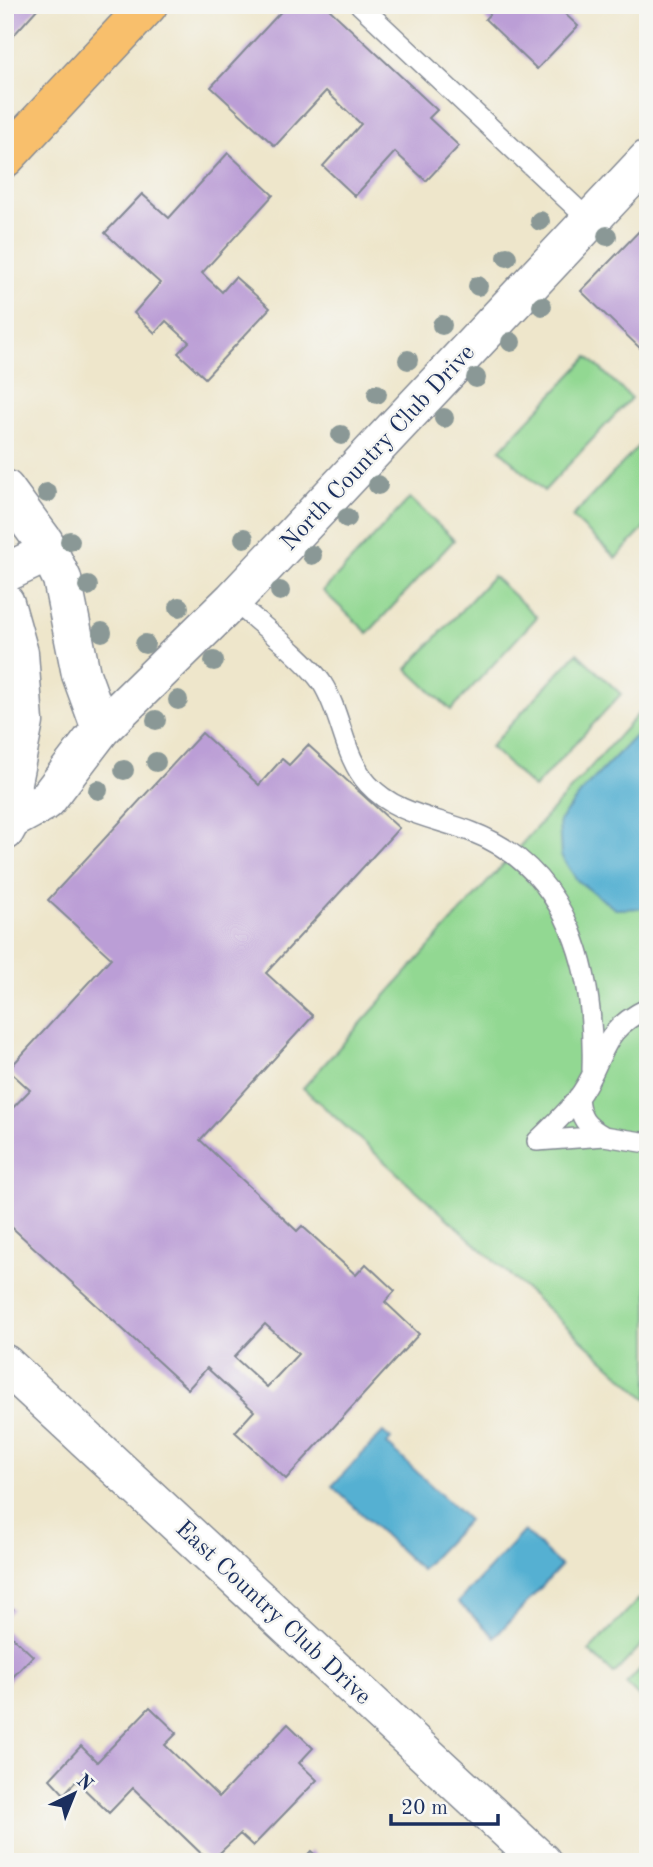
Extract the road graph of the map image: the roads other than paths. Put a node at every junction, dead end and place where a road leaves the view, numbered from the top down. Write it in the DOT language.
graph roads {
  1 [pos="148,5"];
  2 [pos="360,5"];
  3 [pos="5,158"];
  4 [pos="648,159"];
  5 [pos="590,221"];
  6 [pos="5,489"];
  7 [pos="49,552"];
  8 [pos="5,573"];
  9 [pos="233,600"];
  10 [pos="5,603"];
  11 [pos="81,674"];
  12 [pos="23,683"];
  13 [pos="101,729"];
  14 [pos="8,825"];
  15 [pos="648,1007"];
  16 [pos="592,1070"];
  17 [pos="578,1097"];
  18 [pos="604,1136"];
  19 [pos="648,1143"];
  20 [pos="5,1364"];
  21 [pos="541,1862"];
  1 -- 3 [label="main road"];
  2 -- 5 [label="lane"];
  4 -- 5 [label="street, North Country Club Drive"];
  5 -- 9 [label="street, North Country Club Drive"];
  6 -- 7 [label="street"];
  7 -- 8 [label="street"];
  7 -- 11 [label="street"];
  9 -- 13 [label="street, North Country Club Drive"];
  9 -- 16 [label="lane"];
  10 -- 12 [label="street, North Country Club Drive"];
  11 -- 12 [label="street"];
  11 -- 13 [label="street"];
  12 -- 14 [label="street, North Country Club Drive"];
  13 -- 14 [label="street, North Country Club Drive"];
  15 -- 16 [label="lane"];
  16 -- 17 [label="lane"];
  17 -- 18 [label="lane"];
  17 -- 18 [label="lane"];
  18 -- 19 [label="lane"];
  20 -- 21 [label="street, East Country Club Drive"];
}
